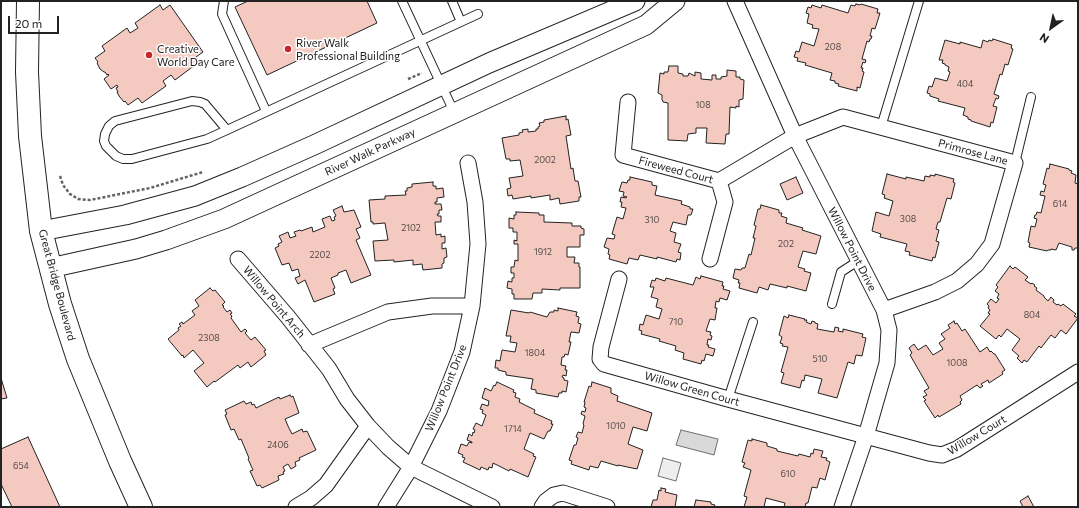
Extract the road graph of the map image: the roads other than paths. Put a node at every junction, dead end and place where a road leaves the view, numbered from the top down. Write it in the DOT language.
graph roads {
  1 [pos="28,1"];
  2 [pos="224,1"];
  3 [pos="402,1"];
  4 [pos="452,1"];
  5 [pos="635,1"];
  6 [pos="675,1"];
  7 [pos="735,1"];
  8 [pos="919,1"];
  9 [pos="478,14"];
  10 [pos="461,22"];
  11 [pos="420,41"];
  12 [pos="441,85"];
  13 [pos="1032,97"];
  14 [pos="628,102"];
  15 [pos="266,111"];
  16 [pos="454,112"];
  17 [pos="881,127"];
  18 [pos="227,130"];
  19 [pos="795,136"];
  20 [pos="468,163"];
  21 [pos="1015,163"];
  22 [pos="719,181"];
  23 [pos="41,231"];
  24 [pos="710,258"];
  25 [pos="238,259"];
  26 [pos="858,262"];
  27 [pos="50,268"];
  28 [pos="619,278"];
  29 [pos="832,304"];
  30 [pos="472,306"];
  31 [pos="884,310"];
  32 [pos="753,322"];
  33 [pos="309,345"];
  34 [pos="1078,372"];
  35 [pos="728,400"];
  36 [pos="368,426"];
  37 [pos="866,436"];
  38 [pos="411,467"];
  39 [pos="141,507"];
  40 [pos="296,507"];
  41 [pos="386,507"];
  42 [pos="492,507"];
  43 [pos="542,507"];
  44 [pos="607,507"];
  45 [pos="842,507"];
  1 -- 23 [label="main road, Great Bridge Boulevard"];
  2 -- 15 [label="lane"];
  3 -- 11 [label="lane"];
  4 -- 10 [label="lane"];
  5 -- 12 [label="street"];
  6 -- 16 [label="street, River Walk Parkway"];
  7 -- 19 [label="street, Willow Point Drive"];
  8 -- 17 [label="lane"];
  9 -- 10 [label="lane"];
  10 -- 11 [label="lane"];
  11 -- 12 [label="lane"];
  11 -- 15 [label="lane"];
  12 -- 16 [label="lane"];
  12 -- 23 [label="street"];
  13 -- 21 [label="lane"];
  14 -- 22 [label="street, Fireweed Court"];
  15 -- 18 [label="lane"];
  16 -- 27 [label="street, River Walk Parkway"];
  17 -- 19 [label="street, Primrose Lane"];
  17 -- 21 [label="street, Primrose Lane"];
  18 -- 18 [label="lane"];
  19 -- 22 [label="street, Fireweed Court"];
  19 -- 26 [label="street, Willow Point Drive"];
  20 -- 30 [label="street, Willow Point Drive"];
  21 -- 31 [label="street, Primrose Lane"];
  22 -- 24 [label="street"];
  23 -- 27 [label="main road, Great Bridge Boulevard"];
  25 -- 33 [label="street, Willow Point Arch"];
  26 -- 29 [label="lane"];
  26 -- 31 [label="street, Willow Point Drive"];
  27 -- 39 [label="main road, Great Bridge Boulevard"];
  28 -- 35 [label="street, Willow Green Court"];
  30 -- 33 [label="street, Willow Point Arch"];
  30 -- 38 [label="street, Willow Point Drive"];
  31 -- 37 [label="street, Willow Point Drive"];
  32 -- 35 [label="lane"];
  33 -- 36 [label="street, Willow Point Arch"];
  34 -- 37 [label="street, Willow Court"];
  35 -- 37 [label="street, Willow Green Court"];
  36 -- 38 [label="street, Willow Point Arch"];
  36 -- 40 [label="street"];
  37 -- 45 [label="street, Willow Point Drive"];
  38 -- 41 [label="street, Willow Point Drive"];
  38 -- 42 [label="street, Willow Point Arch"];
  43 -- 44 [label="street"];
}
